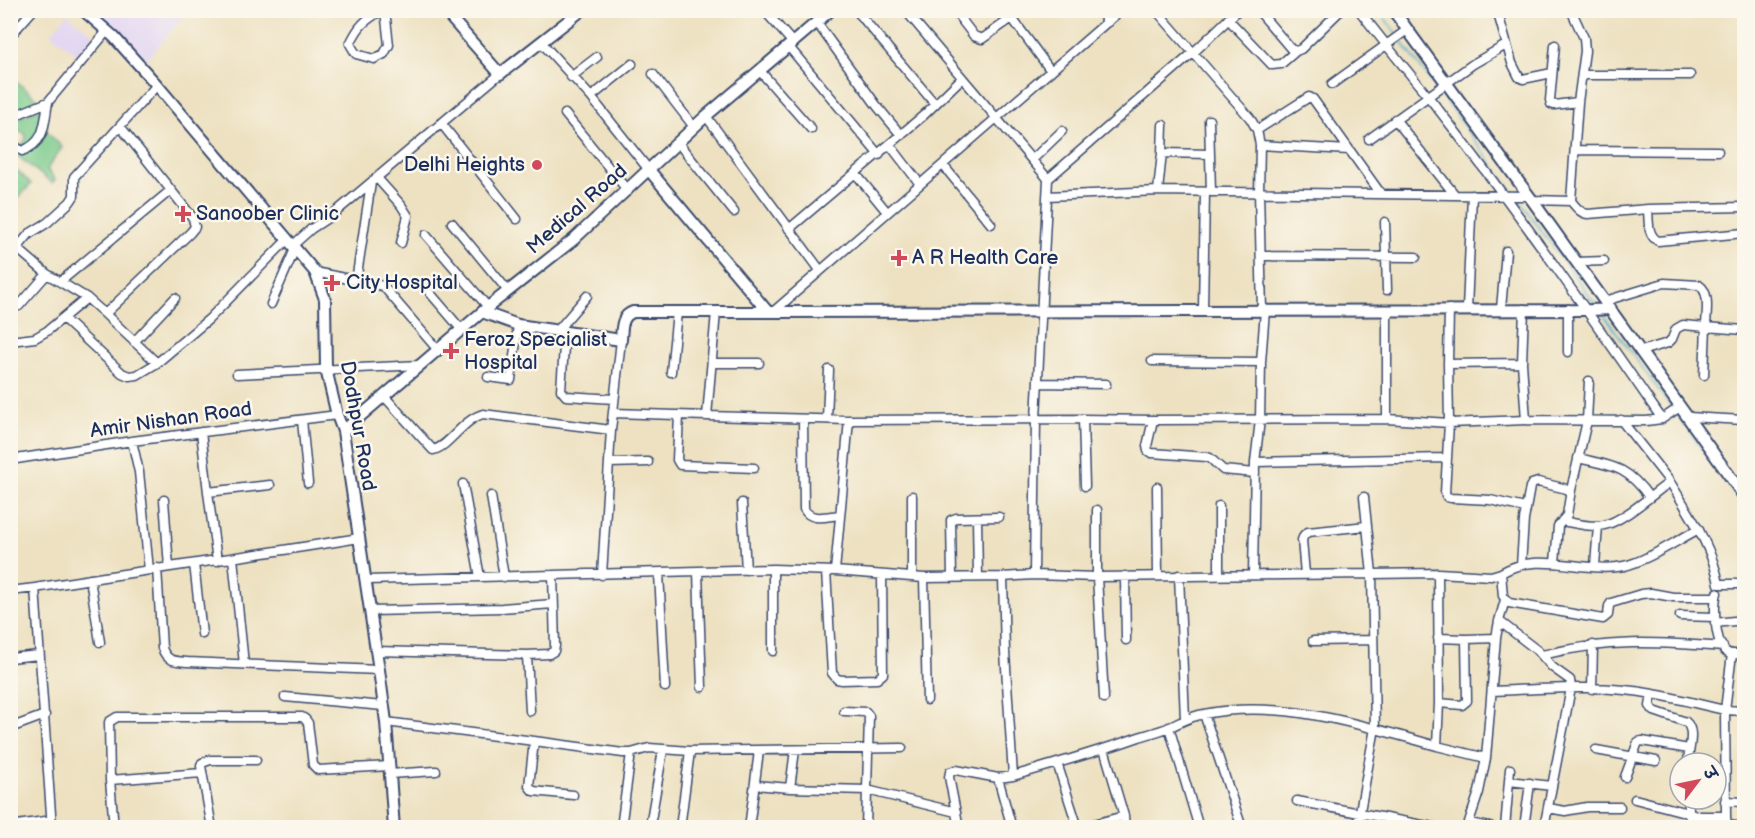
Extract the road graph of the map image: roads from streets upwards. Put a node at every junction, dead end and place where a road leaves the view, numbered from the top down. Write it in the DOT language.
graph roads {
  1 [pos="384,10"];
  2 [pos="444,10"];
  3 [pos="582,10"];
  4 [pos="764,10"];
  5 [pos="831,10"];
  6 [pos="856,10"];
  7 [pos="904,10"];
  8 [pos="954,10"];
  9 [pos="1099,10"];
  10 [pos="1121,10"];
  11 [pos="1156,10"];
  12 [pos="1238,10"];
  13 [pos="1258,10"];
  14 [pos="1341,10"];
  15 [pos="1359,10"];
  16 [pos="1393,10"];
  17 [pos="1474,10"];
  18 [pos="1482,10"];
  19 [pos="1497,10"];
  20 [pos="1571,10"];
  21 [pos="27,12"];
  22 [pos="86,12"];
  23 [pos="1009,14"];
  24 [pos="1228,20"];
  25 [pos="1108,22"];
  26 [pos="817,23"];
  27 [pos="107,31"];
  28 [pos="1403,32"];
  29 [pos="10,36"];
  30 [pos="541,42"];
  31 [pos="1388,43"];
  32 [pos="791,45"];
  33 [pos="1506,45"];
  34 [pos="1555,45"];
  35 [pos="1296,51"];
  36 [pos="1194,52"];
  37 [pos="597,57"];
  38 [pos="632,64"];
  39 [pos="760,71"];
  40 [pos="1051,71"];
  41 [pos="1552,73"];
  42 [pos="500,74"];
  43 [pos="653,74"];
  44 [pos="1582,75"];
  45 [pos="1690,75"];
  46 [pos="571,77"];
  47 [pos="962,78"];
  48 [pos="1447,83"];
  49 [pos="1332,84"];
  50 [pos="158,85"];
  51 [pos="1428,96"];
  52 [pos="591,97"];
  53 [pos="48,102"];
  54 [pos="1578,102"];
  55 [pos="935,104"];
  56 [pos="565,114"];
  57 [pos="706,116"];
  58 [pos="996,118"];
  59 [pos="1395,119"];
  60 [pos="10,120"];
  61 [pos="1209,120"];
  62 [pos="441,123"];
  63 [pos="1163,125"];
  64 [pos="120,126"];
  65 [pos="694,127"];
  66 [pos="811,129"];
  67 [pos="1257,130"];
  68 [pos="1062,131"];
  69 [pos="901,135"];
  70 [pos="1370,139"];
  71 [pos="10,143"];
  72 [pos="678,143"];
  73 [pos="890,145"];
  74 [pos="1260,145"];
  75 [pos="1349,150"];
  76 [pos="1575,150"];
  77 [pos="1718,151"];
  78 [pos="1162,153"];
  79 [pos="1210,154"];
  80 [pos="879,155"];
  81 [pos="1032,160"];
  82 [pos="943,165"];
  83 [pos="649,170"];
  84 [pos="856,174"];
  85 [pos="1048,179"];
  86 [pos="374,180"];
  87 [pos="920,184"];
  88 [pos="171,190"];
  89 [pos="628,191"];
  90 [pos="1158,191"];
  91 [pos="1208,192"];
  92 [pos="1259,192"];
  93 [pos="1381,194"];
  94 [pos="1455,195"];
  95 [pos="1472,195"];
  96 [pos="1510,195"];
  97 [pos="1047,196"];
  98 [pos="1531,198"];
  99 [pos="1570,201"];
  100 [pos="1744,207"];
  101 [pos="1647,209"];
  102 [pos="734,212"];
  103 [pos="887,212"];
  104 [pos="517,219"];
  105 [pos="1385,222"];
  106 [pos="452,223"];
  107 [pos="991,224"];
  108 [pos="789,230"];
  109 [pos="1744,233"];
  110 [pos="426,235"];
  111 [pos="401,243"];
  112 [pos="292,245"];
  113 [pos="18,249"];
  114 [pos="1506,251"];
  115 [pos="1261,256"];
  116 [pos="10,257"];
  117 [pos="1386,257"];
  118 [pos="1416,257"];
  119 [pos="1604,261"];
  120 [pos="1577,262"];
  121 [pos="820,270"];
  122 [pos="315,272"];
  123 [pos="46,274"];
  124 [pos="356,281"];
  125 [pos="60,282"];
  126 [pos="425,287"];
  127 [pos="1386,290"];
  128 [pos="508,291"];
  129 [pos="587,296"];
  130 [pos="87,298"];
  131 [pos="175,298"];
  132 [pos="10,299"];
  133 [pos="271,304"];
  134 [pos="1599,308"];
  135 [pos="485,309"];
  136 [pos="1449,309"];
  137 [pos="1467,309"];
  138 [pos="1501,309"];
  139 [pos="1524,309"];
  140 [pos="1568,309"];
  141 [pos="1203,310"];
  142 [pos="1264,310"];
  143 [pos="1387,310"];
  144 [pos="1042,311"];
  145 [pos="677,312"];
  146 [pos="716,312"];
  147 [pos="770,312"];
  148 [pos="105,314"];
  149 [pos="64,319"];
  150 [pos="518,325"];
  151 [pos="1706,327"];
  152 [pos="461,329"];
  153 [pos="1744,330"];
  154 [pos="561,332"];
  155 [pos="621,340"];
  156 [pos="10,341"];
  157 [pos="134,342"];
  158 [pos="437,349"];
  159 [pos="1641,351"];
  160 [pos="1568,352"];
  161 [pos="1152,361"];
  162 [pos="1262,362"];
  163 [pos="157,363"];
  164 [pos="712,363"];
  165 [pos="759,363"];
  166 [pos="1522,363"];
  167 [pos="1448,364"];
  168 [pos="420,365"];
  169 [pos="327,369"];
  170 [pos="829,370"];
  171 [pos="671,372"];
  172 [pos="237,374"];
  173 [pos="1704,375"];
  174 [pos="488,377"];
  175 [pos="1589,381"];
  176 [pos="1038,383"];
  177 [pos="1106,384"];
  178 [pos="384,396"];
  179 [pos="614,399"];
  180 [pos="613,413"];
  181 [pos="1672,413"];
  182 [pos="337,415"];
  183 [pos="679,415"];
  184 [pos="707,416"];
  185 [pos="1688,417"];
  186 [pos="803,419"];
  187 [pos="827,419"];
  188 [pos="1036,419"];
  189 [pos="1083,419"];
  190 [pos="1387,419"];
  191 [pos="302,420"];
  192 [pos="849,420"];
  193 [pos="1153,420"];
  194 [pos="1260,420"];
  195 [pos="1526,420"];
  196 [pos="1621,420"];
  197 [pos="1744,420"];
  198 [pos="1587,421"];
  199 [pos="1449,423"];
  200 [pos="611,430"];
  201 [pos="343,431"];
  202 [pos="201,432"];
  203 [pos="132,441"];
  204 [pos="1447,458"];
  205 [pos="1578,458"];
  206 [pos="10,460"];
  207 [pos="648,462"];
  208 [pos="1255,462"];
  209 [pos="609,463"];
  210 [pos="754,468"];
  211 [pos="1255,473"];
  212 [pos="1670,482"];
  213 [pos="308,483"];
  214 [pos="463,484"];
  215 [pos="270,485"];
  216 [pos="1085,486"];
  217 [pos="1157,486"];
  218 [pos="1571,489"];
  219 [pos="208,492"];
  220 [pos="1743,492"];
  221 [pos="491,496"];
  222 [pos="912,496"];
  223 [pos="1364,497"];
  224 [pos="1649,497"];
  225 [pos="164,500"];
  226 [pos="742,503"];
  227 [pos="1219,506"];
  228 [pos="1525,508"];
  229 [pos="1097,510"];
  230 [pos="840,515"];
  231 [pos="977,518"];
  232 [pos="999,518"];
  233 [pos="1562,521"];
  234 [pos="1367,525"];
  235 [pos="1598,526"];
  236 [pos="1699,529"];
  237 [pos="359,538"];
  238 [pos="234,558"];
  239 [pos="217,561"];
  240 [pos="1555,563"];
  241 [pos="194,564"];
  242 [pos="1521,566"];
  243 [pos="1595,566"];
  244 [pos="169,567"];
  245 [pos="153,569"];
  246 [pos="773,569"];
  247 [pos="746,570"];
  248 [pos="831,571"];
  249 [pos="698,572"];
  250 [pos="658,573"];
  251 [pos="1438,573"];
  252 [pos="1502,573"];
  253 [pos="1305,574"];
  254 [pos="1372,574"];
  255 [pos="553,575"];
  256 [pos="602,575"];
  257 [pos="882,575"];
  258 [pos="1034,575"];
  259 [pos="1158,575"];
  260 [pos="1179,575"];
  261 [pos="1219,575"];
  262 [pos="1253,575"];
  263 [pos="1125,576"];
  264 [pos="480,577"];
  265 [pos="504,577"];
  266 [pos="912,577"];
  267 [pos="1003,577"];
  268 [pos="1097,577"];
  269 [pos="924,578"];
  270 [pos="952,578"];
  271 [pos="978,578"];
  272 [pos="90,579"];
  273 [pos="366,580"];
  274 [pos="1719,584"];
  275 [pos="1744,584"];
  276 [pos="36,588"];
  277 [pos="10,591"];
  278 [pos="1715,597"];
  279 [pos="1505,600"];
  280 [pos="553,604"];
  281 [pos="371,611"];
  282 [pos="1680,616"];
  283 [pos="1715,620"];
  284 [pos="1744,620"];
  285 [pos="1499,621"];
  286 [pos="202,634"];
  287 [pos="1438,638"];
  288 [pos="1496,638"];
  289 [pos="1466,639"];
  290 [pos="1126,640"];
  291 [pos="1372,640"];
  292 [pos="1313,641"];
  293 [pos="100,642"];
  294 [pos="1593,645"];
  295 [pos="1723,647"];
  296 [pos="376,651"];
  297 [pos="773,651"];
  298 [pos="1744,653"];
  299 [pos="1732,654"];
  300 [pos="39,655"];
  301 [pos="527,655"];
  302 [pos="1542,655"];
  303 [pos="10,658"];
  304 [pos="244,664"];
  305 [pos="380,670"];
  306 [pos="665,687"];
  307 [pos="702,687"];
  308 [pos="1571,688"];
  309 [pos="1592,689"];
  310 [pos="1493,691"];
  311 [pos="1653,694"];
  312 [pos="285,697"];
  313 [pos="1104,698"];
  314 [pos="927,700"];
  315 [pos="1439,703"];
  316 [pos="383,706"];
  317 [pos="1725,710"];
  318 [pos="530,711"];
  319 [pos="844,711"];
  320 [pos="1744,711"];
  321 [pos="1204,714"];
  322 [pos="45,715"];
  323 [pos="1185,719"];
  324 [pos="386,722"];
  325 [pos="11,724"];
  326 [pos="1169,727"];
  327 [pos="1375,728"];
  328 [pos="534,741"];
  329 [pos="1437,746"];
  330 [pos="868,748"];
  331 [pos="902,748"];
  332 [pos="1689,748"];
  333 [pos="1104,749"];
  334 [pos="663,750"];
  335 [pos="795,750"];
  336 [pos="1596,750"];
  337 [pos="690,751"];
  338 [pos="759,751"];
  339 [pos="1689,751"];
  340 [pos="1725,751"];
  341 [pos="631,753"];
  342 [pos="1632,757"];
  343 [pos="1486,758"];
  344 [pos="256,760"];
  345 [pos="1656,761"];
  346 [pos="1057,764"];
  347 [pos="1510,769"];
  348 [pos="389,770"];
  349 [pos="435,771"];
  350 [pos="202,773"];
  351 [pos="1012,776"];
  352 [pos="1625,777"];
  353 [pos="998,778"];
  354 [pos="110,780"];
  355 [pos="1509,781"];
  356 [pos="1530,783"];
  357 [pos="755,785"];
  358 [pos="1552,786"];
  359 [pos="790,788"];
  360 [pos="867,790"];
  361 [pos="573,795"];
  362 [pos="1635,799"];
  363 [pos="1297,801"];
  364 [pos="1728,801"];
  365 [pos="1744,802"];
  366 [pos="1620,807"];
  367 [pos="1548,808"];
  368 [pos="956,812"];
  369 [pos="1361,812"];
  370 [pos="1689,813"];
  371 [pos="1124,816"];
  372 [pos="651,820"];
  373 [pos="1726,823"];
  374 [pos="52,824"];
  375 [pos="1468,825"];
  376 [pos="12,826"];
  377 [pos="1082,827"];
  378 [pos="1744,827"];
  379 [pos="114,828"];
  380 [pos="212,828"];
  381 [pos="394,828"];
  382 [pos="621,828"];
  383 [pos="680,828"];
  384 [pos="749,828"];
  385 [pos="866,828"];
  386 [pos="959,828"];
  387 [pos="1012,828"];
  388 [pos="1125,828"];
  389 [pos="1199,828"];
  390 [pos="1242,828"];
  391 [pos="1357,828"];
  392 [pos="1438,828"];
  393 [pos="1494,828"];
  394 [pos="1505,828"];
  395 [pos="1524,828"];
  396 [pos="1545,828"];
  397 [pos="1690,828"];
  1 -- 1 [label="street"];
  2 -- 42 [label="street"];
  3 -- 30 [label="street"];
  4 -- 32 [label="street"];
  5 -- 26 [label="street, Medical Road"];
  6 -- 55 [label="street"];
  7 -- 47 [label="street"];
  8 -- 23 [label="street"];
  9 -- 25 [label="street"];
  10 -- 25 [label="street"];
  11 -- 36 [label="street"];
  12 -- 24 [label="street"];
  13 -- 35 [label="street"];
  14 -- 35 [label="street"];
  15 -- 31 [label="street"];
  16 -- 28 [label="street"];
  17 -- 18 [label="street"];
  19 -- 33 [label="street"];
  20 -- 44 [label="street"];
  21 -- 29 [label="street"];
  22 -- 27 [label="street, Dodhpur Road"];
  23 -- 40 [label="street"];
  24 -- 35 [label="street"];
  24 -- 36 [label="street"];
  25 -- 40 [label="street"];
  26 -- 32 [label="street, Medical Road"];
  26 -- 69 [label="street"];
  27 -- 50 [label="street, Dodhpur Road"];
  27 -- 53 [label="street"];
  28 -- 31 [label="street"];
  28 -- 48 [label="street"];
  30 -- 42 [label="street"];
  30 -- 46 [label="street"];
  31 -- 49 [label="street"];
  31 -- 51 [label="street"];
  32 -- 39 [label="street, Medical Road"];
  32 -- 80 [label="street"];
  33 -- 41 [label="street"];
  33 -- 48 [label="street"];
  34 -- 41 [label="street"];
  36 -- 67 [label="street"];
  36 -- 85 [label="street"];
  37 -- 46 [label="street"];
  38 -- 52 [label="street"];
  39 -- 57 [label="street, Medical Road"];
  39 -- 66 [label="street"];
  40 -- 58 [label="street"];
  41 -- 54 [label="street"];
  42 -- 62 [label="street"];
  43 -- 65 [label="street"];
  44 -- 45 [label="street"];
  44 -- 54 [label="street"];
  46 -- 52 [label="street"];
  47 -- 55 [label="street"];
  47 -- 58 [label="street"];
  48 -- 51 [label="street"];
  48 -- 98 [label="street"];
  50 -- 64 [label="street"];
  50 -- 112 [label="street, Dodhpur Road"];
  51 -- 59 [label="street"];
  51 -- 96 [label="street"];
  52 -- 83 [label="street"];
  53 -- 60 [label="street"];
  53 -- 71 [label="street"];
  54 -- 76 [label="street"];
  55 -- 69 [label="street"];
  56 -- 89 [label="street"];
  57 -- 65 [label="street, Medical Road"];
  57 -- 108 [label="street"];
  58 -- 81 [label="street"];
  58 -- 82 [label="street"];
  59 -- 70 [label="street"];
  59 -- 94 [label="street"];
  61 -- 79 [label="street"];
  62 -- 86 [label="street"];
  62 -- 104 [label="street"];
  63 -- 78 [label="street"];
  64 -- 88 [label="street"];
  64 -- 113 [label="street"];
  65 -- 72 [label="street, Medical Road"];
  67 -- 74 [label="street"];
  67 -- 75 [label="street"];
  68 -- 81 [label="street"];
  69 -- 73 [label="street"];
  72 -- 83 [label="street, Medical Road"];
  72 -- 102 [label="street"];
  73 -- 80 [label="street"];
  73 -- 87 [label="street"];
  74 -- 75 [label="street"];
  74 -- 92 [label="street"];
  75 -- 93 [label="street"];
  76 -- 77 [label="street"];
  76 -- 99 [label="street"];
  78 -- 79 [label="street"];
  78 -- 90 [label="street"];
  79 -- 91 [label="street"];
  80 -- 84 [label="street"];
  81 -- 85 [label="street"];
  82 -- 87 [label="street"];
  82 -- 107 [label="street"];
  83 -- 89 [label="street, Medical Road"];
  83 -- 147 [label="street"];
  84 -- 103 [label="street"];
  84 -- 108 [label="street"];
  85 -- 97 [label="street"];
  86 -- 111 [label="street"];
  86 -- 112 [label="street"];
  86 -- 124 [label="street"];
  87 -- 103 [label="street"];
  88 -- 125 [label="street"];
  88 -- 148 [label="street"];
  89 -- 128 [label="street, Medical Road"];
  90 -- 91 [label="street"];
  90 -- 97 [label="street"];
  91 -- 92 [label="street"];
  91 -- 141 [label="street"];
  92 -- 93 [label="street"];
  92 -- 115 [label="street"];
  93 -- 94 [label="street"];
  94 -- 95 [label="street"];
  95 -- 96 [label="street"];
  95 -- 137 [label="street"];
  96 -- 98 [label="street"];
  96 -- 134 [label="street"];
  97 -- 144 [label="street"];
  98 -- 99 [label="street"];
  98 -- 120 [label="street"];
  99 -- 101 [label="street"];
  100 -- 101 [label="street"];
  101 -- 109 [label="street"];
  103 -- 121 [label="street"];
  105 -- 117 [label="street"];
  106 -- 128 [label="street"];
  108 -- 121 [label="street"];
  110 -- 135 [label="street"];
  112 -- 122 [label="street, Dodhpur Road"];
  112 -- 133 [label="street"];
  112 -- 163 [label="street"];
  113 -- 116 [label="street"];
  113 -- 123 [label="street"];
  114 -- 138 [label="street"];
  115 -- 117 [label="street"];
  115 -- 142 [label="street"];
  117 -- 118 [label="street"];
  117 -- 127 [label="street"];
  119 -- 120 [label="street"];
  120 -- 134 [label="street"];
  121 -- 147 [label="street"];
  122 -- 124 [label="street"];
  122 -- 169 [label="street, Dodhpur Road"];
  123 -- 125 [label="street"];
  123 -- 132 [label="street"];
  124 -- 158 [label="street"];
  125 -- 130 [label="street"];
  126 -- 152 [label="street"];
  128 -- 135 [label="street, Medical Road"];
  129 -- 154 [label="street"];
  130 -- 148 [label="street"];
  130 -- 149 [label="street"];
  131 -- 157 [label="street"];
  134 -- 140 [label="street"];
  134 -- 151 [label="street"];
  134 -- 159 [label="street"];
  134 -- 181 [label="street"];
  135 -- 150 [label="street"];
  135 -- 152 [label="street, Medical Road"];
  136 -- 137 [label="street"];
  136 -- 143 [label="street"];
  136 -- 167 [label="street"];
  137 -- 138 [label="street"];
  138 -- 139 [label="street"];
  139 -- 140 [label="street"];
  139 -- 166 [label="street"];
  140 -- 160 [label="street"];
  141 -- 142 [label="street"];
  141 -- 144 [label="street"];
  142 -- 143 [label="street"];
  142 -- 162 [label="street"];
  143 -- 190 [label="street"];
  144 -- 147 [label="street"];
  144 -- 176 [label="street"];
  145 -- 146 [label="street"];
  145 -- 155 [label="street"];
  145 -- 171 [label="street"];
  146 -- 147 [label="street"];
  146 -- 164 [label="street"];
  148 -- 157 [label="street"];
  149 -- 156 [label="street"];
  149 -- 163 [label="street"];
  150 -- 154 [label="street"];
  150 -- 174 [label="street"];
  151 -- 153 [label="street"];
  151 -- 159 [label="street"];
  151 -- 173 [label="street"];
  152 -- 158 [label="street, Medical Road"];
  154 -- 155 [label="street"];
  154 -- 179 [label="street"];
  155 -- 179 [label="street"];
  157 -- 163 [label="street"];
  158 -- 168 [label="street, Medical Road"];
  159 -- 181 [label="street"];
  161 -- 162 [label="street"];
  162 -- 194 [label="street"];
  164 -- 165 [label="street"];
  164 -- 184 [label="street"];
  166 -- 167 [label="street"];
  166 -- 195 [label="street"];
  167 -- 199 [label="street"];
  168 -- 169 [label="street"];
  168 -- 178 [label="street, Medical Road"];
  169 -- 172 [label="street"];
  169 -- 182 [label="street, Dodhpur Road"];
  170 -- 187 [label="street"];
  175 -- 198 [label="street"];
  176 -- 177 [label="street"];
  176 -- 188 [label="street"];
  178 -- 200 [label="street"];
  178 -- 201 [label="street, Medical Road"];
  179 -- 180 [label="street"];
  180 -- 183 [label="street"];
  180 -- 200 [label="street"];
  181 -- 185 [label="street"];
  181 -- 196 [label="street"];
  182 -- 191 [label="street, Amir Nishan Road"];
  182 -- 201 [label="street, Dodhpur Road"];
  183 -- 184 [label="street"];
  183 -- 210 [label="street"];
  184 -- 186 [label="street"];
  185 -- 197 [label="street"];
  185 -- 220 [label="street"];
  186 -- 187 [label="street"];
  186 -- 230 [label="street"];
  187 -- 192 [label="street"];
  188 -- 189 [label="street"];
  188 -- 192 [label="street"];
  188 -- 258 [label="street"];
  189 -- 193 [label="street"];
  189 -- 216 [label="street"];
  190 -- 194 [label="street"];
  190 -- 199 [label="street"];
  191 -- 202 [label="street, Amir Nishan Road"];
  191 -- 213 [label="street"];
  192 -- 230 [label="street"];
  193 -- 194 [label="street"];
  193 -- 211 [label="street"];
  194 -- 208 [label="street"];
  195 -- 198 [label="street"];
  195 -- 199 [label="street"];
  196 -- 198 [label="street"];
  196 -- 212 [label="street"];
  198 -- 205 [label="street"];
  199 -- 204 [label="street"];
  200 -- 209 [label="street"];
  201 -- 237 [label="street, Dodhpur Road"];
  202 -- 203 [label="street, Amir Nishan Road"];
  202 -- 219 [label="street"];
  203 -- 206 [label="street, Amir Nishan Road"];
  203 -- 245 [label="street"];
  204 -- 208 [label="street"];
  204 -- 228 [label="street"];
  205 -- 218 [label="street"];
  205 -- 224 [label="street"];
  207 -- 209 [label="street"];
  208 -- 211 [label="street"];
  209 -- 256 [label="street"];
  211 -- 262 [label="street"];
  212 -- 224 [label="street"];
  212 -- 236 [label="street"];
  214 -- 264 [label="street"];
  215 -- 219 [label="street"];
  217 -- 259 [label="street"];
  218 -- 228 [label="street"];
  218 -- 233 [label="street"];
  219 -- 239 [label="street"];
  221 -- 265 [label="street"];
  222 -- 266 [label="street"];
  223 -- 234 [label="street"];
  224 -- 235 [label="street"];
  225 -- 244 [label="street"];
  226 -- 247 [label="street"];
  227 -- 261 [label="street"];
  228 -- 242 [label="street"];
  229 -- 268 [label="street"];
  230 -- 248 [label="street"];
  231 -- 232 [label="street"];
  231 -- 270 [label="street"];
  231 -- 271 [label="street"];
  233 -- 235 [label="street"];
  233 -- 240 [label="street"];
  234 -- 253 [label="street"];
  234 -- 254 [label="street"];
  235 -- 243 [label="street"];
  236 -- 243 [label="street"];
  236 -- 274 [label="street"];
  237 -- 238 [label="street"];
  237 -- 273 [label="street, Dodhpur Road"];
  238 -- 239 [label="street"];
  238 -- 304 [label="street"];
  239 -- 241 [label="street"];
  240 -- 242 [label="street"];
  240 -- 243 [label="street"];
  241 -- 244 [label="street"];
  241 -- 286 [label="street"];
  242 -- 252 [label="street"];
  244 -- 245 [label="street"];
  245 -- 272 [label="street"];
  245 -- 304 [label="street"];
  246 -- 247 [label="street"];
  246 -- 248 [label="street"];
  246 -- 297 [label="street"];
  247 -- 249 [label="street"];
  248 -- 257 [label="street"];
  248 -- 257 [label="street"];
  249 -- 250 [label="street"];
  249 -- 307 [label="street"];
  250 -- 256 [label="street"];
  250 -- 306 [label="street"];
  251 -- 252 [label="street"];
  251 -- 254 [label="street"];
  251 -- 287 [label="street"];
  252 -- 279 [label="street"];
  253 -- 254 [label="street"];
  253 -- 262 [label="street"];
  254 -- 291 [label="street"];
  255 -- 256 [label="street"];
  255 -- 265 [label="street"];
  255 -- 280 [label="street"];
  257 -- 266 [label="street"];
  258 -- 267 [label="street"];
  258 -- 268 [label="street"];
  259 -- 260 [label="street"];
  259 -- 263 [label="street"];
  260 -- 261 [label="street"];
  260 -- 323 [label="street"];
  261 -- 262 [label="street"];
  263 -- 268 [label="street"];
  263 -- 290 [label="street"];
  264 -- 265 [label="street"];
  264 -- 273 [label="street"];
  266 -- 269 [label="street"];
  267 -- 271 [label="street"];
  267 -- 351 [label="street"];
  268 -- 313 [label="street"];
  269 -- 270 [label="street"];
  269 -- 314 [label="street"];
  270 -- 271 [label="street"];
  272 -- 276 [label="street"];
  272 -- 293 [label="street"];
  273 -- 281 [label="street, Dodhpur Road"];
  274 -- 275 [label="street"];
  274 -- 278 [label="street"];
  276 -- 277 [label="street"];
  276 -- 300 [label="street"];
  278 -- 279 [label="street"];
  278 -- 283 [label="street"];
  279 -- 285 [label="street"];
  280 -- 281 [label="street"];
  280 -- 301 [label="street"];
  281 -- 296 [label="street, Dodhpur Road"];
  282 -- 283 [label="street"];
  283 -- 284 [label="street"];
  283 -- 295 [label="street"];
  285 -- 288 [label="street"];
  285 -- 302 [label="street"];
  287 -- 289 [label="street"];
  287 -- 315 [label="street"];
  288 -- 289 [label="street"];
  288 -- 310 [label="street"];
  289 -- 315 [label="street"];
  291 -- 292 [label="street"];
  291 -- 327 [label="street"];
  294 -- 295 [label="street"];
  294 -- 302 [label="street"];
  294 -- 309 [label="street"];
  295 -- 299 [label="street"];
  296 -- 301 [label="street"];
  296 -- 305 [label="street, Dodhpur Road"];
  298 -- 299 [label="street"];
  299 -- 317 [label="street"];
  300 -- 303 [label="street"];
  300 -- 322 [label="street"];
  301 -- 318 [label="street"];
  302 -- 308 [label="street"];
  304 -- 305 [label="street"];
  305 -- 316 [label="street, Dodhpur Road"];
  308 -- 309 [label="street"];
  308 -- 310 [label="street"];
  308 -- 358 [label="street"];
  309 -- 311 [label="street"];
  310 -- 343 [label="street"];
  311 -- 317 [label="street"];
  311 -- 332 [label="street"];
  312 -- 316 [label="street"];
  315 -- 329 [label="street"];
  316 -- 324 [label="street, Dodhpur Road"];
  317 -- 320 [label="street"];
  317 -- 340 [label="street"];
  319 -- 330 [label="street"];
  321 -- 323 [label="street"];
  321 -- 327 [label="street"];
  321 -- 390 [label="street"];
  322 -- 325 [label="street"];
  322 -- 374 [label="street"];
  323 -- 326 [label="street"];
  324 -- 328 [label="street"];
  324 -- 348 [label="street, Dodhpur Road"];
  326 -- 333 [label="street"];
  326 -- 389 [label="street"];
  327 -- 329 [label="street"];
  327 -- 369 [label="street"];
  328 -- 341 [label="street"];
  328 -- 361 [label="street"];
  329 -- 343 [label="street"];
  330 -- 331 [label="street"];
  330 -- 335 [label="street"];
  330 -- 360 [label="street"];
  332 -- 339 [label="street"];
  332 -- 342 [label="street"];
  333 -- 346 [label="street"];
  333 -- 371 [label="street"];
  334 -- 337 [label="street"];
  334 -- 341 [label="street"];
  334 -- 372 [label="street"];
  335 -- 338 [label="street"];
  335 -- 359 [label="street"];
  336 -- 342 [label="street"];
  337 -- 338 [label="street"];
  337 -- 383 [label="street"];
  338 -- 357 [label="street"];
  341 -- 382 [label="street"];
  342 -- 345 [label="street"];
  342 -- 352 [label="street"];
  343 -- 375 [label="street"];
  344 -- 350 [label="street"];
  346 -- 351 [label="street"];
  346 -- 377 [label="street"];
  347 -- 355 [label="street"];
  348 -- 349 [label="street"];
  348 -- 354 [label="street"];
  348 -- 381 [label="street, Dodhpur Road"];
  350 -- 354 [label="street"];
  350 -- 380 [label="street"];
  351 -- 353 [label="street"];
  353 -- 368 [label="street"];
  353 -- 387 [label="street"];
  354 -- 379 [label="street"];
  355 -- 356 [label="street"];
  355 -- 394 [label="street"];
  356 -- 358 [label="street"];
  356 -- 395 [label="street"];
  357 -- 359 [label="street"];
  357 -- 384 [label="street"];
  358 -- 367 [label="street"];
  359 -- 360 [label="street"];
  360 -- 368 [label="street"];
  360 -- 385 [label="street"];
  362 -- 370 [label="street"];
  363 -- 369 [label="street"];
  364 -- 365 [label="street"];
  366 -- 367 [label="street"];
  367 -- 396 [label="street"];
  368 -- 386 [label="street"];
  369 -- 391 [label="street"];
  369 -- 392 [label="street"];
  370 -- 373 [label="street"];
  370 -- 397 [label="street"];
  371 -- 377 [label="street"];
  371 -- 388 [label="street"];
  373 -- 378 [label="street"];
  374 -- 376 [label="street"];
  375 -- 393 [label="street"];
}
